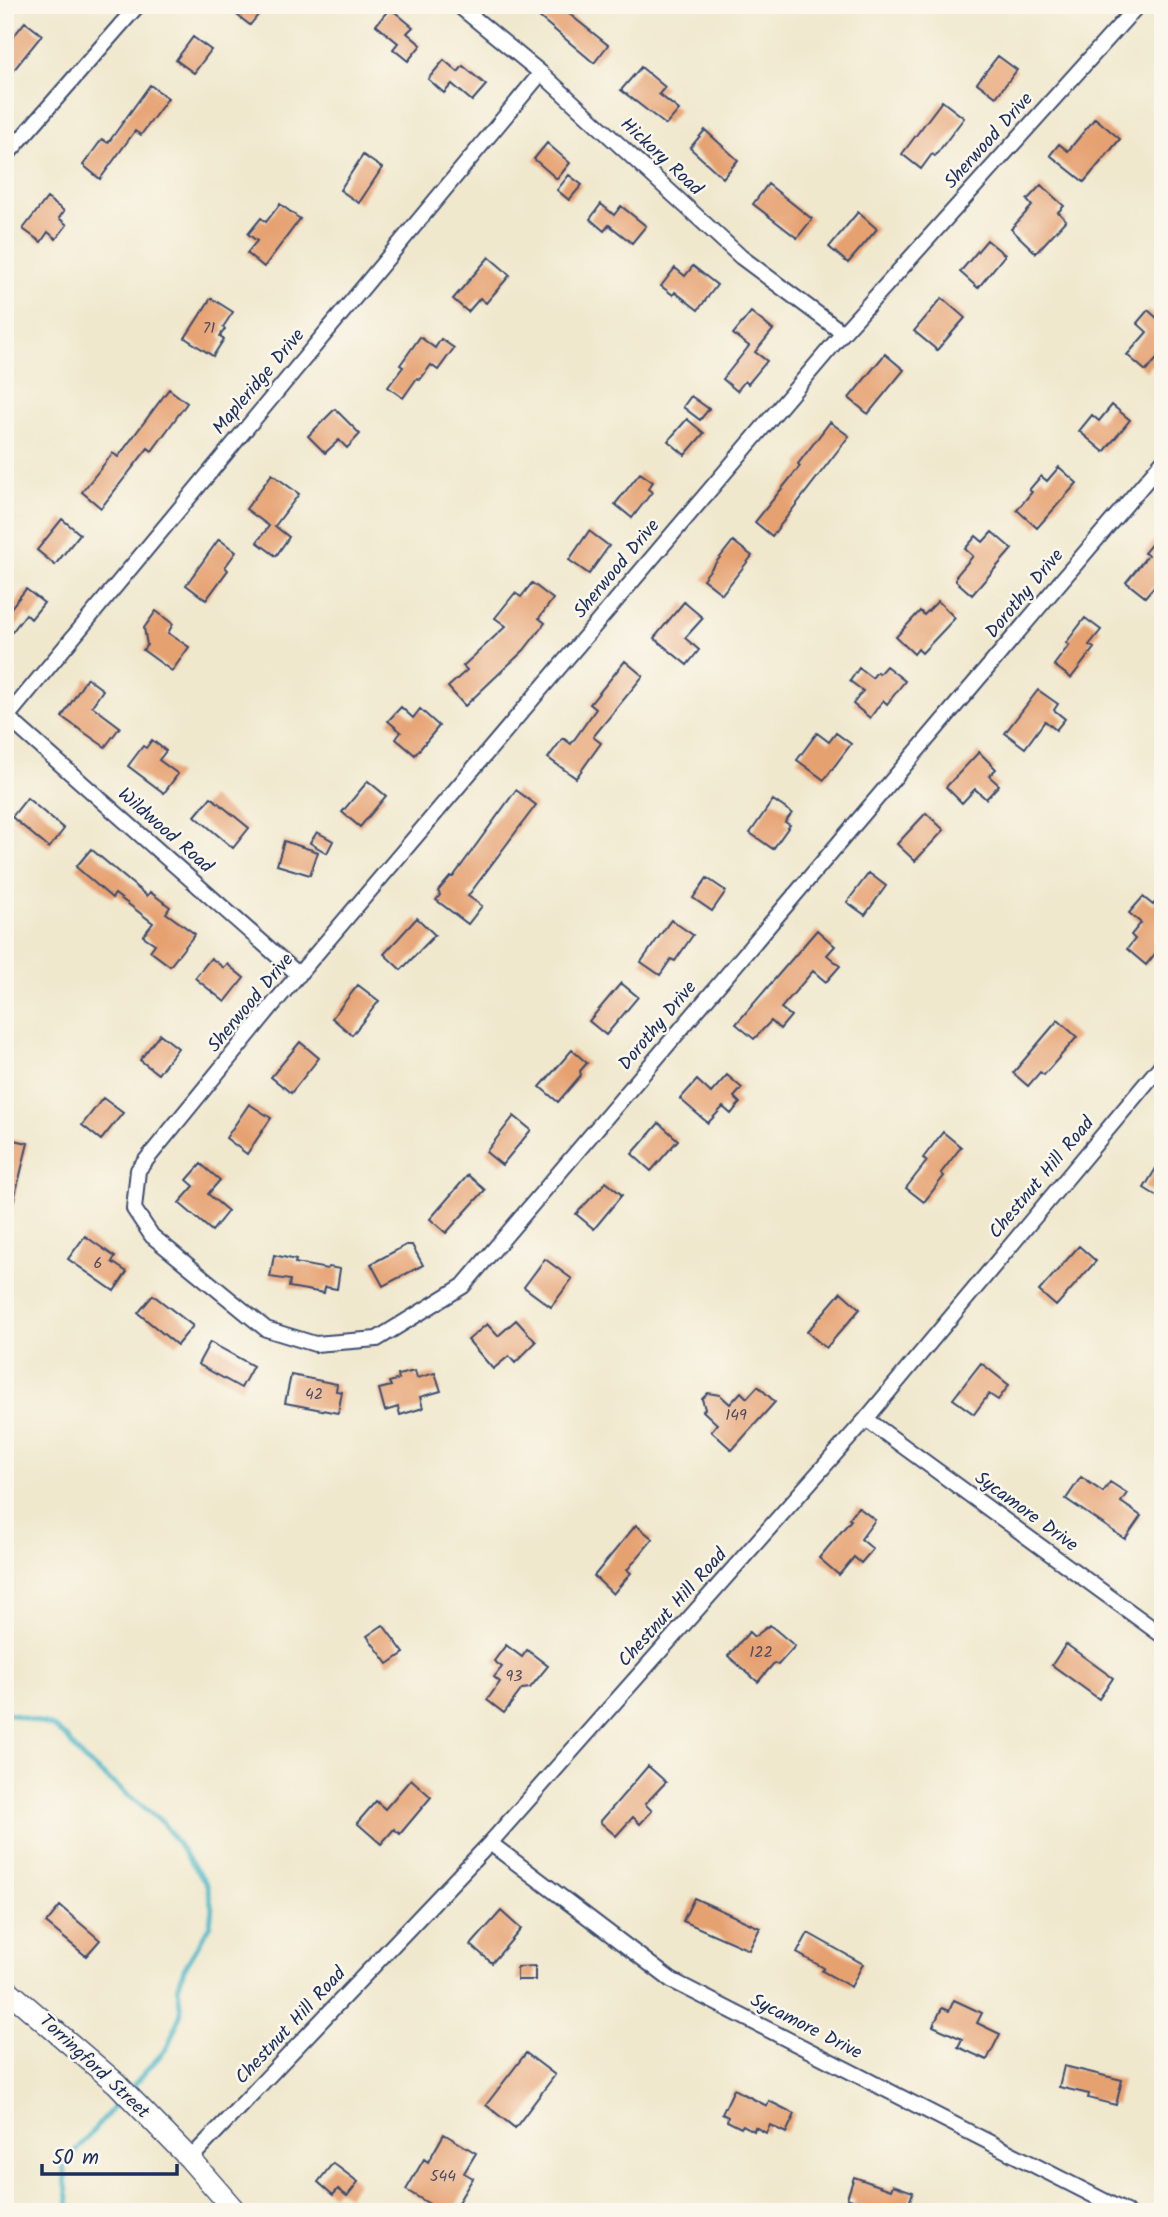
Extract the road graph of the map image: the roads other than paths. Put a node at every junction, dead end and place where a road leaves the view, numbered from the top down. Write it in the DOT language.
graph roads {
  1 [pos="138,5"];
  2 [pos="458,5"];
  3 [pos="1138,5"];
  4 [pos="541,72"];
  5 [pos="5,157"];
  6 [pos="843,332"];
  7 [pos="1163,461"];
  8 [pos="6,716"];
  9 [pos="299,975"];
  10 [pos="1163,1063"];
  11 [pos="138,1170"];
  12 [pos="866,1419"];
  13 [pos="1163,1636"];
  14 [pos="490,1843"];
  15 [pos="5,1988"];
  16 [pos="190,2159"];
  17 [pos="236,2212"];
  18 [pos="1126,2212"];
  1 -- 5 [label="street"];
  2 -- 4 [label="street, Hickory Road"];
  3 -- 6 [label="street, Sherwood Drive"];
  4 -- 6 [label="street, Hickory Road"];
  4 -- 8 [label="street, Mapleridge Drive"];
  6 -- 9 [label="street, Sherwood Drive"];
  7 -- 11 [label="street, Dorothy Drive"];
  8 -- 9 [label="street, Wildwood Road"];
  9 -- 11 [label="street, Sherwood Drive"];
  10 -- 12 [label="street, Chestnut Hill Road"];
  12 -- 13 [label="street, Sycamore Drive"];
  12 -- 14 [label="street, Chestnut Hill Road"];
  14 -- 16 [label="street, Chestnut Hill Road"];
  14 -- 18 [label="street, Sycamore Drive"];
  15 -- 16 [label="main road, Torringford Street"];
  16 -- 17 [label="main road, Torringford Street"];
}
